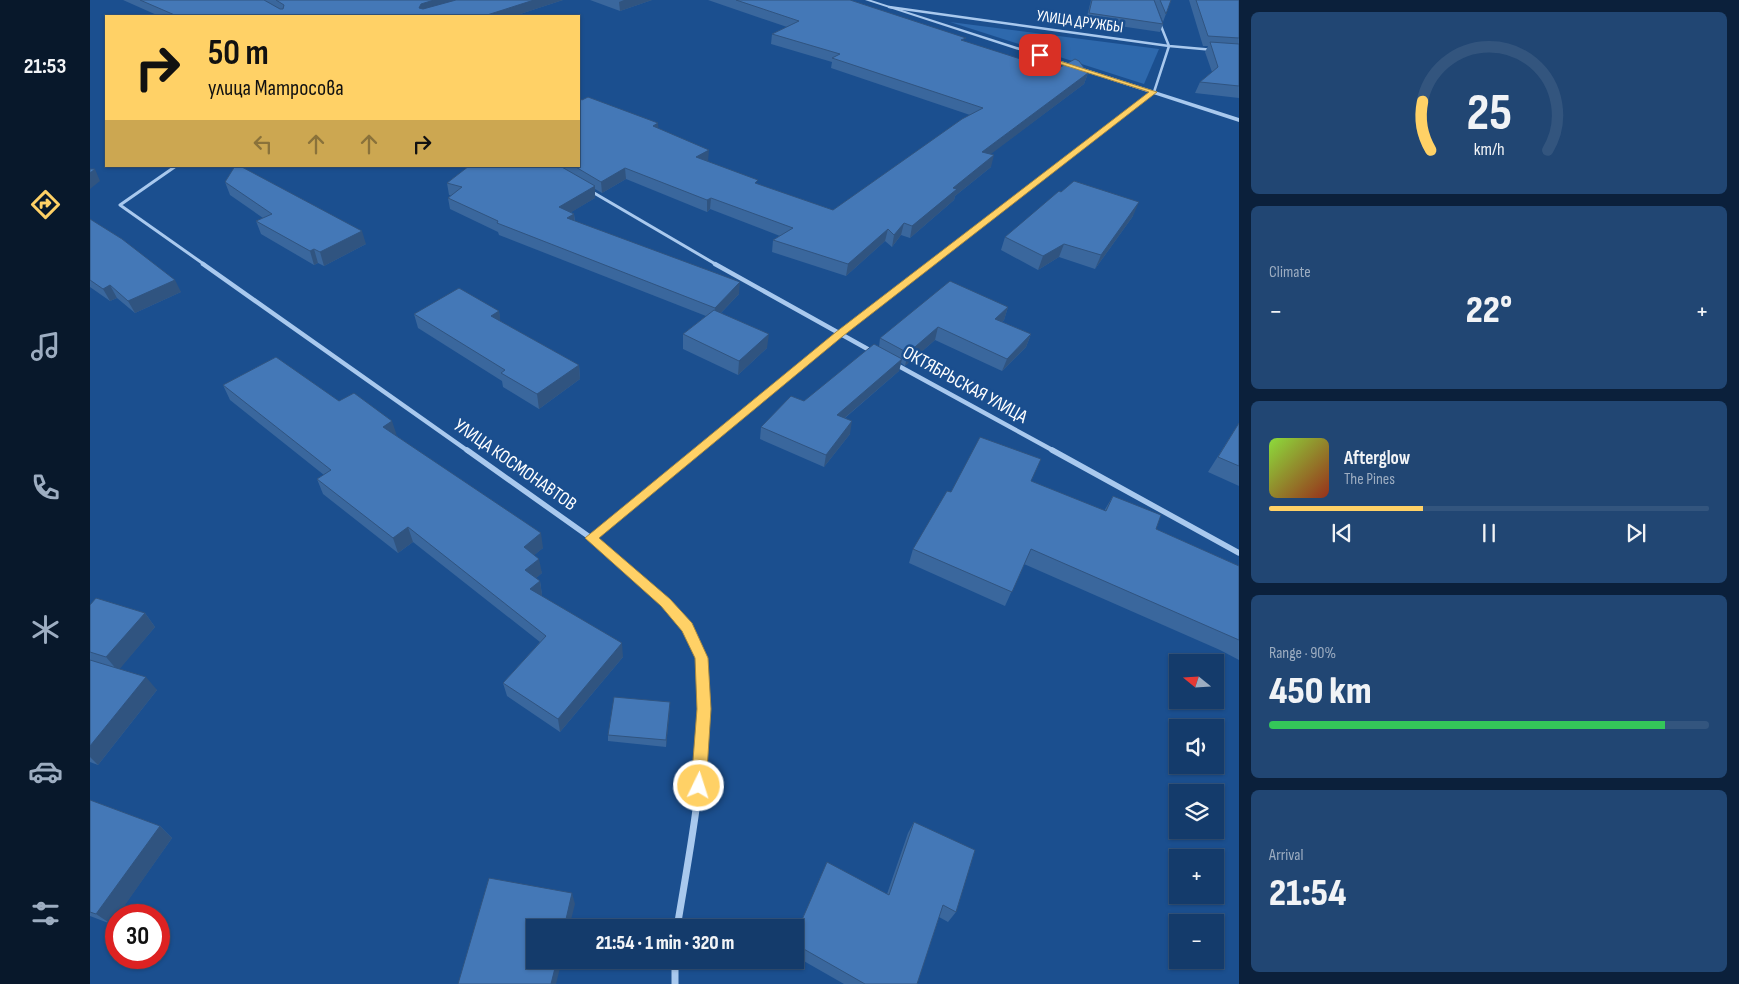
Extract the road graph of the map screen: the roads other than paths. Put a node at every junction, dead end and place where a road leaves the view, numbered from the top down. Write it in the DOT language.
graph roads {
  1 [pos="867,0"];
  2 [pos="889,7"];
  3 [pos="1158,18"];
  4 [pos="1169,46"];
  5 [pos="1222,51"];
  6 [pos="1154,92"];
  7 [pos="1239,120"];
  8 [pos="175,167"];
  9 [pos="582,186"];
  10 [pos="840,334"];
  11 [pos="874,353"];
  12 [pos="892,362"];
  13 [pos="591,538"];
  14 [pos="1239,553"];
  15 [pos="679,919"];
  16 [pos="675,969"];
  17 [pos="675,984"];
  1 -- 2 [label="street"];
  2 -- 4 [label="street, УЛИЦА ДРУЖБЫ"];
  2 -- 6 [label="street"];
  3 -- 4 [label="street"];
  4 -- 5 [label="street, УЛИЦА ДРУЖБЫ"];
  4 -- 6 [label="street"];
  6 -- 7 [label="street"];
  6 -- 10 [label="street"];
  8 -- 13 [label="street, УЛИЦА КОСМОНАВТОВ"];
  9 -- 10 [label="street, ОКТЯБРЬСКАЯ УЛИЦА"];
  10 -- 11 [label="street, ОКТЯБРЬСКАЯ УЛИЦА"];
  10 -- 13 [label="street"];
  12 -- 14 [label="street, ОКТЯБРЬСКАЯ УЛИЦА"];
  13 -- 15 [label="street, УЛИЦА КОСМОНАВТОВ"];
  16 -- 17 [label="street"];
}
